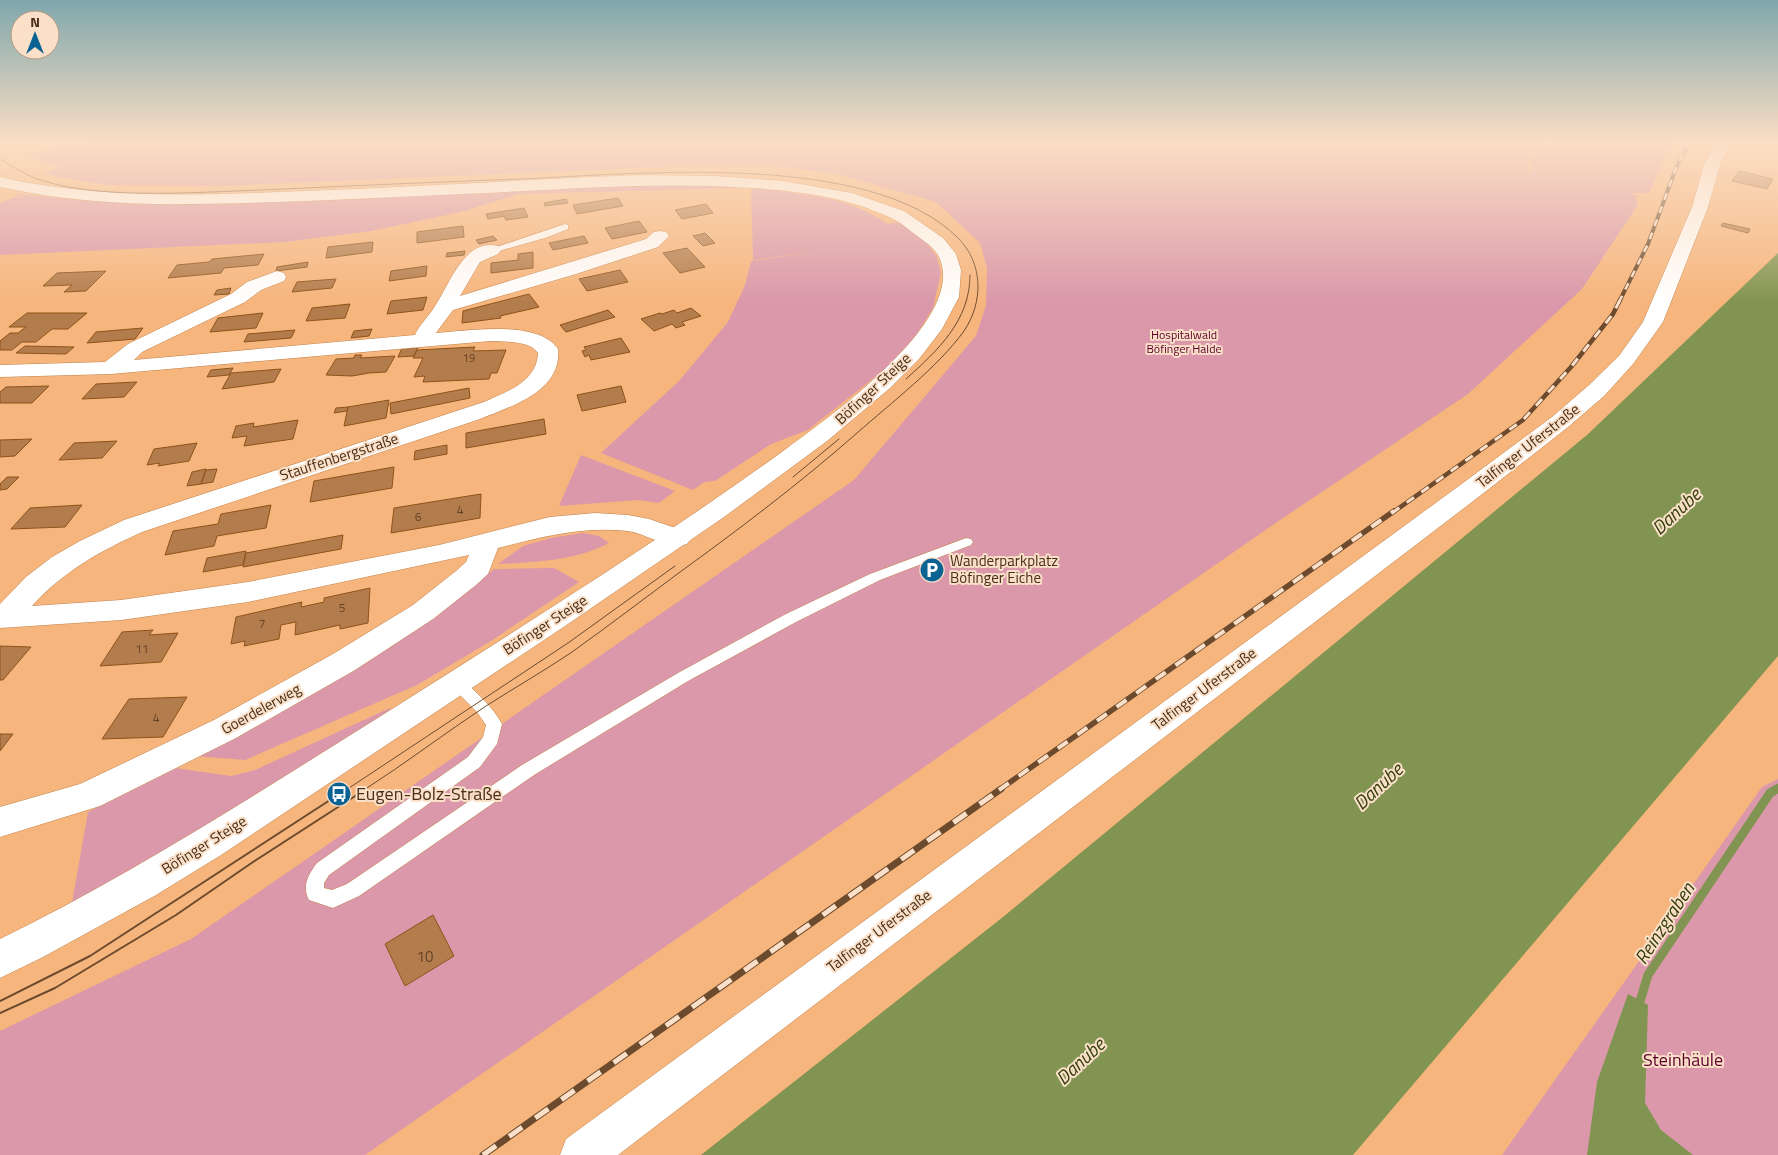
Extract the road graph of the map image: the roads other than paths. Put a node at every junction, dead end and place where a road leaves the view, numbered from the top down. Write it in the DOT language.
graph roads {
  1 [pos="72,195"];
  2 [pos="323,195"];
  3 [pos="840,195"];
  4 [pos="1703,195"];
  5 [pos="565,227"];
  6 [pos="660,236"];
  7 [pos="492,250"];
  8 [pos="277,277"];
  9 [pos="446,306"];
  10 [pos="424,339"];
  11 [pos="111,368"];
  12 [pos="0,371"];
  13 [pos="678,538"];
  14 [pos="487,542"];
  15 [pos="966,542"];
  16 [pos="2,618"];
  17 [pos="457,683"];
  18 [pos="0,822"];
  19 [pos="0,958"];
  20 [pos="582,1155"];
  1 -- 2 [label="street, Böfinger Steige"];
  3 -- 13 [label="street, Böfinger Steige"];
  4 -- 20 [label="street, Talfinger Uferstraße"];
  5 -- 7 [label="lane"];
  6 -- 9 [label="street"];
  7 -- 9 [label="street"];
  8 -- 11 [label="street"];
  9 -- 10 [label="street"];
  10 -- 11 [label="street, Stauffenbergstraße"];
  10 -- 16 [label="street, Stauffenbergstraße"];
  11 -- 12 [label="street, Stauffenbergstraße"];
  13 -- 14 [label="street"];
  13 -- 17 [label="street, Böfinger Steige"];
  14 -- 16 [label="street"];
  14 -- 18 [label="street, Goerdelerweg"];
  15 -- 17 [label="lane"];
  17 -- 19 [label="street, Böfinger Steige"];
}
